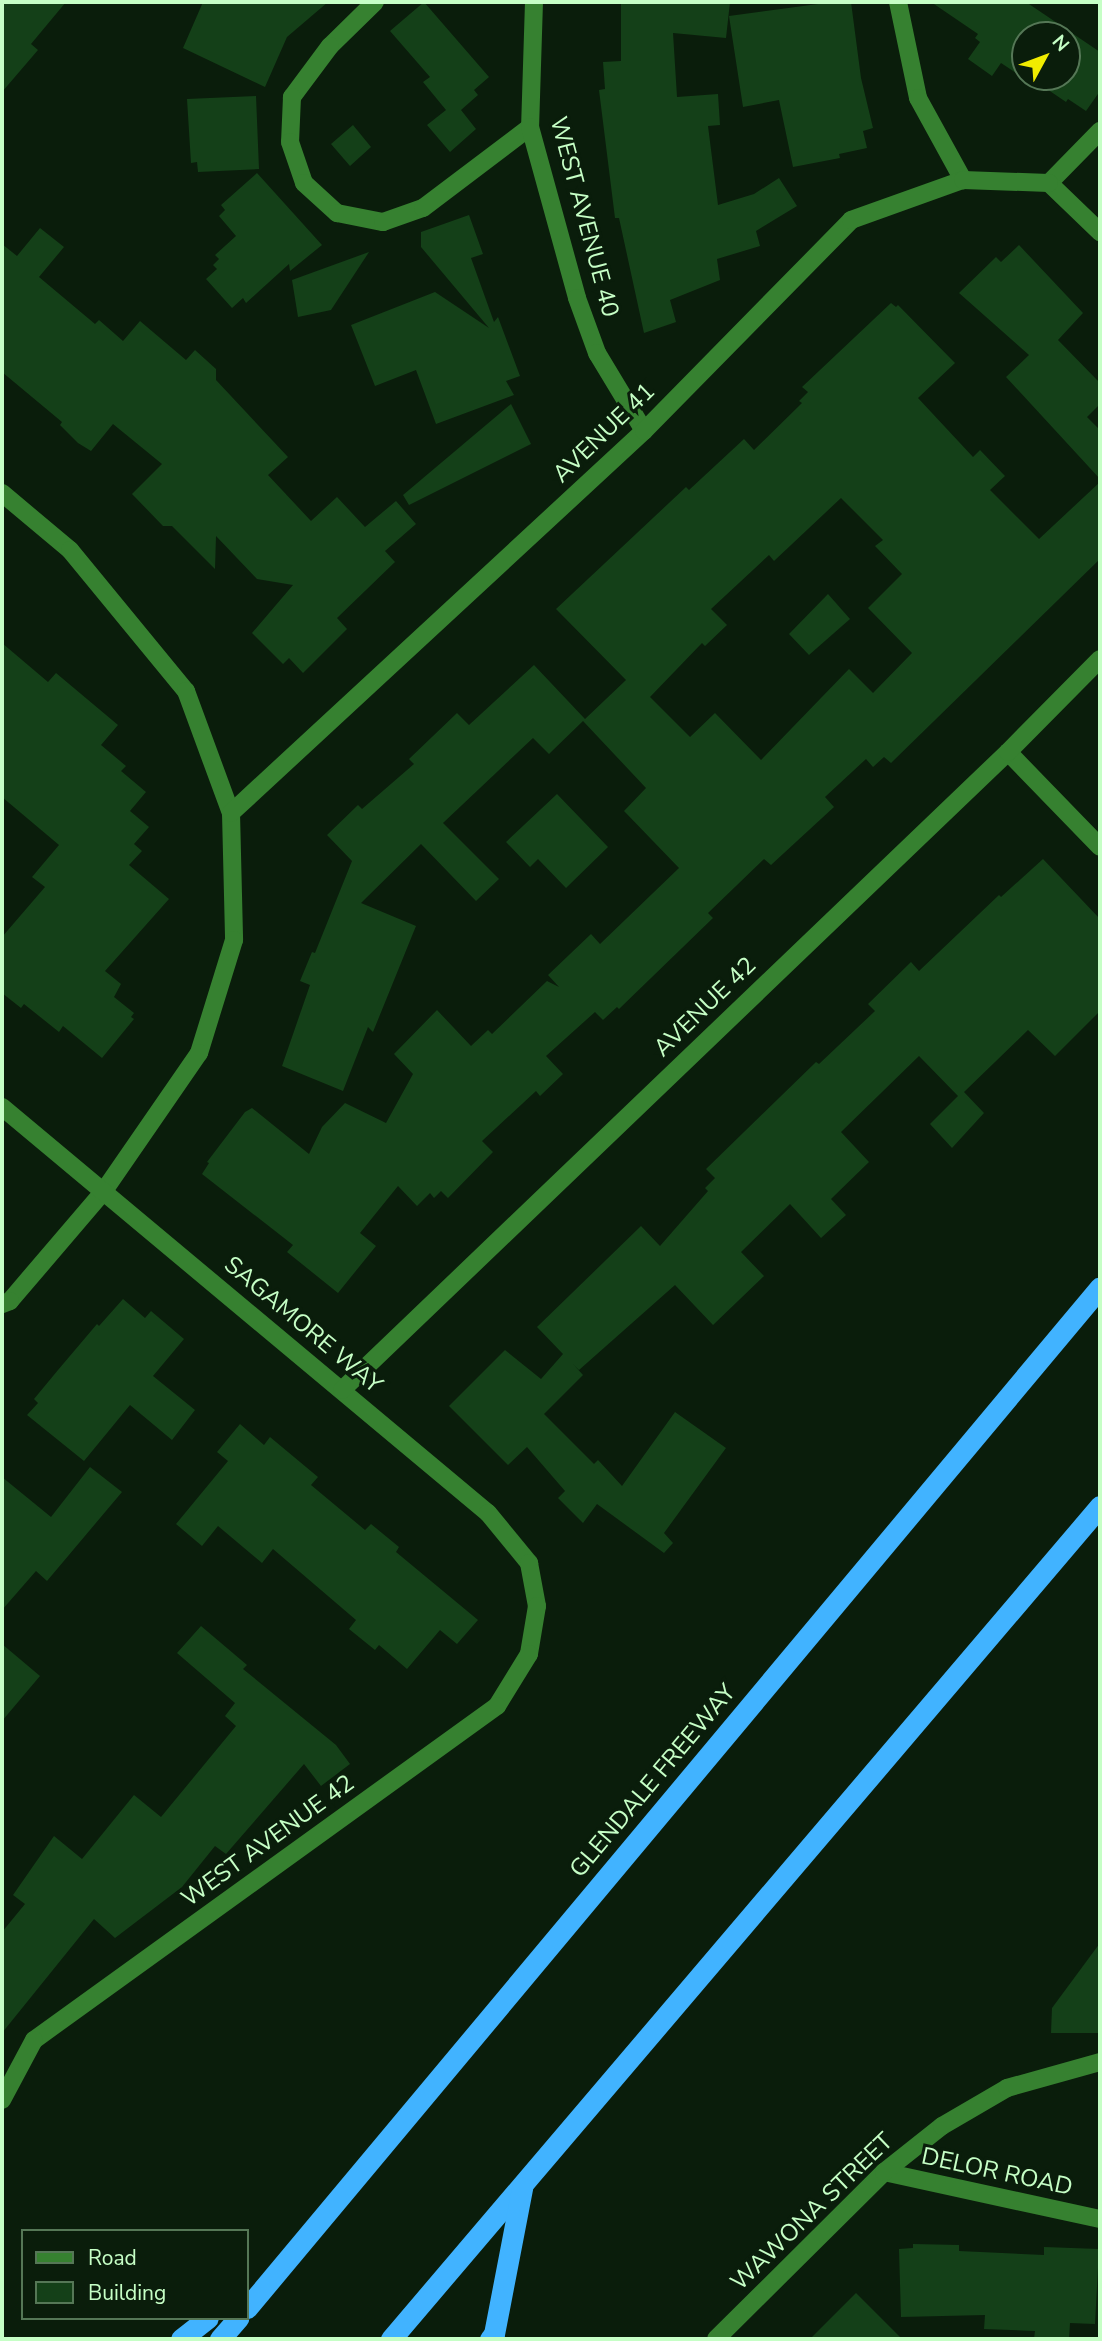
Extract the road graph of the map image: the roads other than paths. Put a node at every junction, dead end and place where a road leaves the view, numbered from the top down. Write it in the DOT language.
graph roads {
  1 [pos="375,2"];
  2 [pos="534,2"];
  3 [pos="898,2"];
  4 [pos="530,127"];
  5 [pos="1100,131"];
  6 [pos="963,180"];
  7 [pos="1049,183"];
  8 [pos="1100,232"];
  9 [pos="644,431"];
  10 [pos="2,493"];
  11 [pos="1100,659"];
  12 [pos="1007,752"];
  13 [pos="231,813"];
  14 [pos="1100,847"];
  15 [pos="2,1107"];
  16 [pos="103,1192"];
  17 [pos="1100,1287"];
  18 [pos="4,1305"];
  19 [pos="342,1390"];
  20 [pos="1100,1506"];
  21 [pos="537,1606"];
  22 [pos="1100,2062"];
  23 [pos="2,2100"];
  24 [pos="884,2172"];
  25 [pos="523,2185"];
  26 [pos="1100,2219"];
  27 [pos="299,2246"];
  28 [pos="248,2286"];
  29 [pos="248,2307"];
  30 [pos="205,2320"];
  31 [pos="236,2320"];
  32 [pos="181,2339"];
  33 [pos="220,2339"];
  34 [pos="391,2339"];
  35 [pos="490,2339"];
  36 [pos="716,2339"];
  1 -- 4 [label="street"];
  2 -- 4 [label="street, WEST AVENUE 40"];
  3 -- 6 [label="street"];
  4 -- 9 [label="street, WEST AVENUE 40"];
  5 -- 7 [label="street"];
  6 -- 7 [label="street, AVENUE 41"];
  6 -- 9 [label="street, AVENUE 41"];
  7 -- 8 [label="street"];
  9 -- 13 [label="street, AVENUE 41"];
  10 -- 13 [label="street"];
  11 -- 12 [label="street, AVENUE 42"];
  12 -- 14 [label="street"];
  12 -- 19 [label="street, AVENUE 42"];
  13 -- 16 [label="street"];
  15 -- 16 [label="street, SAGAMORE WAY"];
  16 -- 18 [label="street"];
  16 -- 19 [label="street, SAGAMORE WAY"];
  17 -- 27 [label="highway, GLENDALE FREEWAY"];
  19 -- 21 [label="street, SAGAMORE WAY"];
  20 -- 25 [label="highway"];
  21 -- 23 [label="street, WEST AVENUE 42"];
  22 -- 24 [label="street, WAWONA STREET"];
  24 -- 26 [label="street, DELOR ROAD"];
  24 -- 36 [label="street, WAWONA STREET"];
  25 -- 34 [label="highway"];
  25 -- 35 [label="highway"];
  27 -- 28 [label="highway"];
  27 -- 29 [label="highway, GLENDALE FREEWAY"];
  30 -- 32 [label="highway"];
  31 -- 33 [label="highway"];
}
